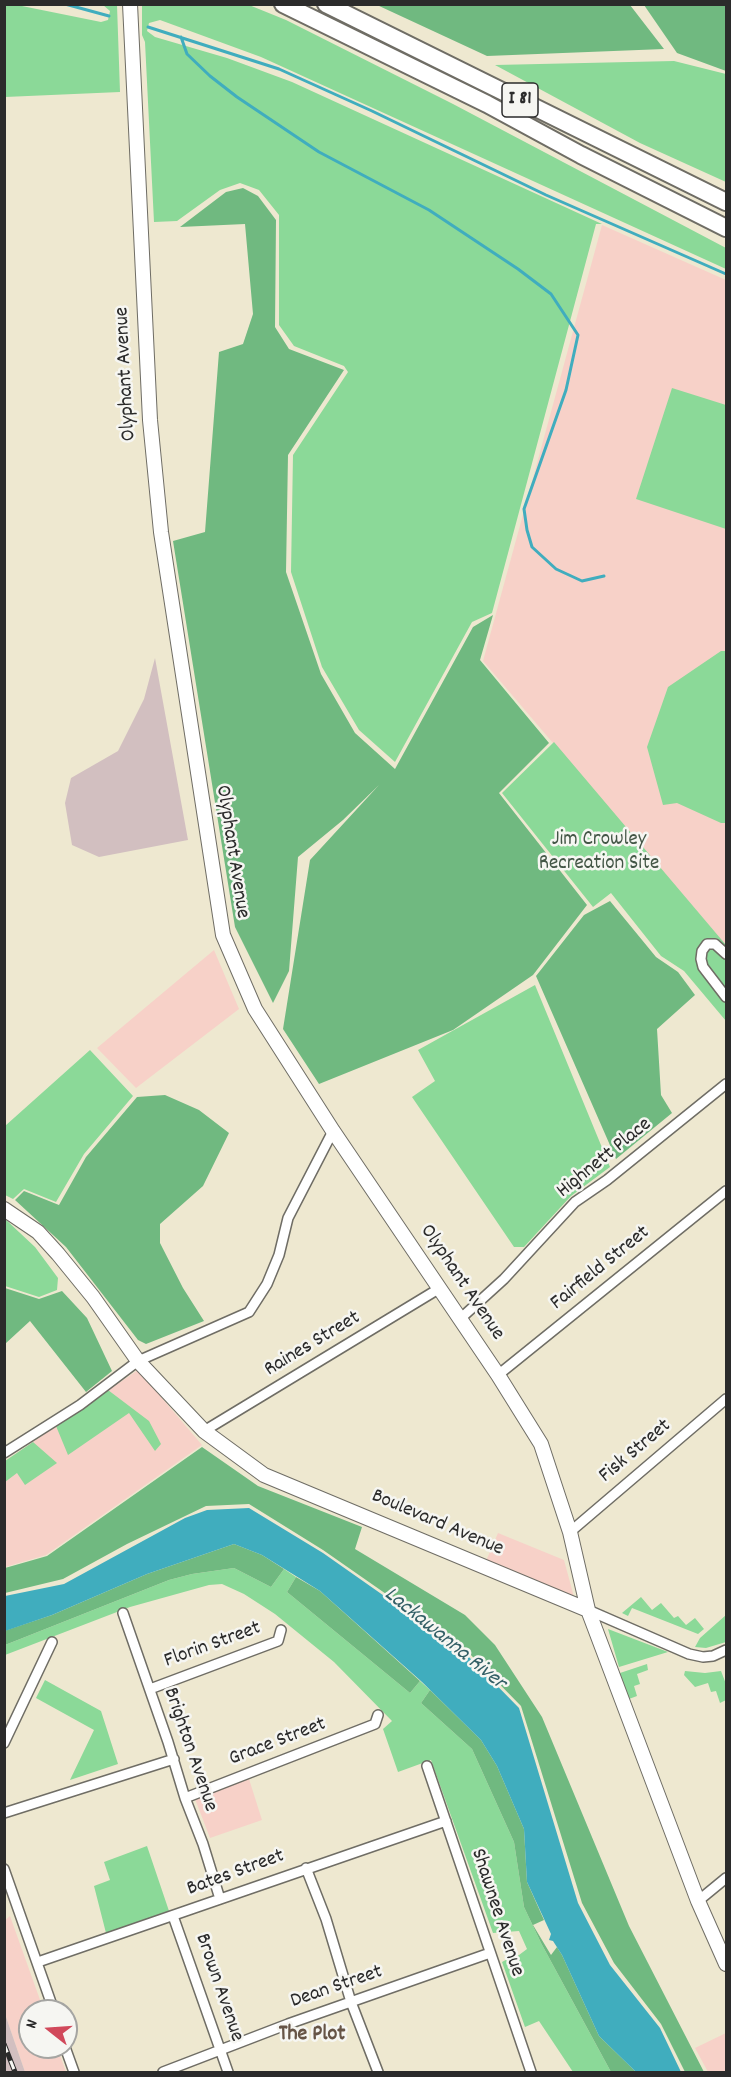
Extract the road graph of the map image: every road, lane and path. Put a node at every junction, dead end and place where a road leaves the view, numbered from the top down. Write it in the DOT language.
graph roads {
  1 [pos="130,4"];
  2 [pos="283,4"];
  3 [pos="326,4"];
  4 [pos="726,202"];
  5 [pos="726,228"];
  6 [pos="726,954"];
  7 [pos="726,997"];
  8 [pos="726,1084"];
  9 [pos="333,1131"];
  10 [pos="726,1191"];
  11 [pos="4,1209"];
  12 [pos="440,1288"];
  13 [pos="460,1319"];
  14 [pos="138,1361"];
  15 [pos="498,1375"];
  16 [pos="726,1399"];
  17 [pos="204,1431"];
  18 [pos="4,1453"];
  19 [pos="570,1532"];
  20 [pos="588,1610"];
  21 [pos="123,1613"];
  22 [pos="281,1630"];
  23 [pos="52,1642"];
  24 [pos="726,1650"];
  25 [pos="150,1689"];
  26 [pos="378,1715"];
  27 [pos="4,1743"];
  28 [pos="174,1759"];
  29 [pos="427,1766"];
  30 [pos="185,1798"];
  31 [pos="4,1813"];
  32 [pos="446,1821"];
  33 [pos="306,1868"];
  34 [pos="4,1869"];
  35 [pos="726,1878"];
  36 [pos="220,1899"];
  37 [pos="698,1901"];
  38 [pos="173,1916"];
  39 [pos="490,1953"];
  40 [pos="38,1962"];
  41 [pos="726,1964"];
  42 [pos="50,1999"];
  43 [pos="351,2002"];
  44 [pos="220,2049"];
  45 [pos="163,2073"];
  46 [pos="228,2073"];
  47 [pos="378,2073"];
  48 [pos="531,2073"];
  1 -- 9 [label="street, Olyphant Avenue"];
  2 -- 5 [label="highway, I 81"];
  3 -- 4 [label="highway, I 81"];
  6 -- 7 [label="street"];
  8 -- 13 [label="street, Highnett Place"];
  9 -- 12 [label="street, Olyphant Avenue"];
  9 -- 14 [label="street"];
  10 -- 15 [label="street, Fairfield Street"];
  11 -- 14 [label="street, Boulevard Avenue"];
  12 -- 13 [label="street, Olyphant Avenue"];
  12 -- 17 [label="street, Raines Street"];
  13 -- 15 [label="street, Olyphant Avenue"];
  14 -- 17 [label="street, Boulevard Avenue"];
  14 -- 18 [label="street"];
  15 -- 19 [label="street, Olyphant Avenue"];
  16 -- 19 [label="street, Fisk Street"];
  17 -- 20 [label="street, Boulevard Avenue"];
  19 -- 20 [label="street, Olyphant Avenue"];
  20 -- 24 [label="street"];
  20 -- 37 [label="street"];
  21 -- 25 [label="street, Brighton Avenue"];
  22 -- 25 [label="street, Florin Street"];
  23 -- 27 [label="street"];
  25 -- 28 [label="street, Brighton Avenue"];
  26 -- 30 [label="street, Grace Street"];
  28 -- 30 [label="street, Brighton Avenue"];
  28 -- 31 [label="street"];
  29 -- 32 [label="street, Shawnee Avenue"];
  30 -- 36 [label="street, Brighton Avenue"];
  32 -- 33 [label="street, Bates Street"];
  32 -- 39 [label="street, Shawnee Avenue"];
  33 -- 36 [label="street, Bates Street"];
  33 -- 43 [label="street"];
  34 -- 40 [label="street"];
  35 -- 37 [label="street"];
  36 -- 38 [label="street, Bates Street"];
  37 -- 41 [label="street"];
  38 -- 40 [label="street, Bates Street"];
  38 -- 44 [label="street, Brown Avenue"];
  39 -- 43 [label="street, Dean Street"];
  39 -- 48 [label="street, Shawnee Avenue"];
  40 -- 42 [label="street"];
  43 -- 44 [label="street, Dean Street"];
  43 -- 47 [label="street"];
  44 -- 45 [label="street, Dean Street"];
  44 -- 46 [label="street, Brown Avenue"];
}
